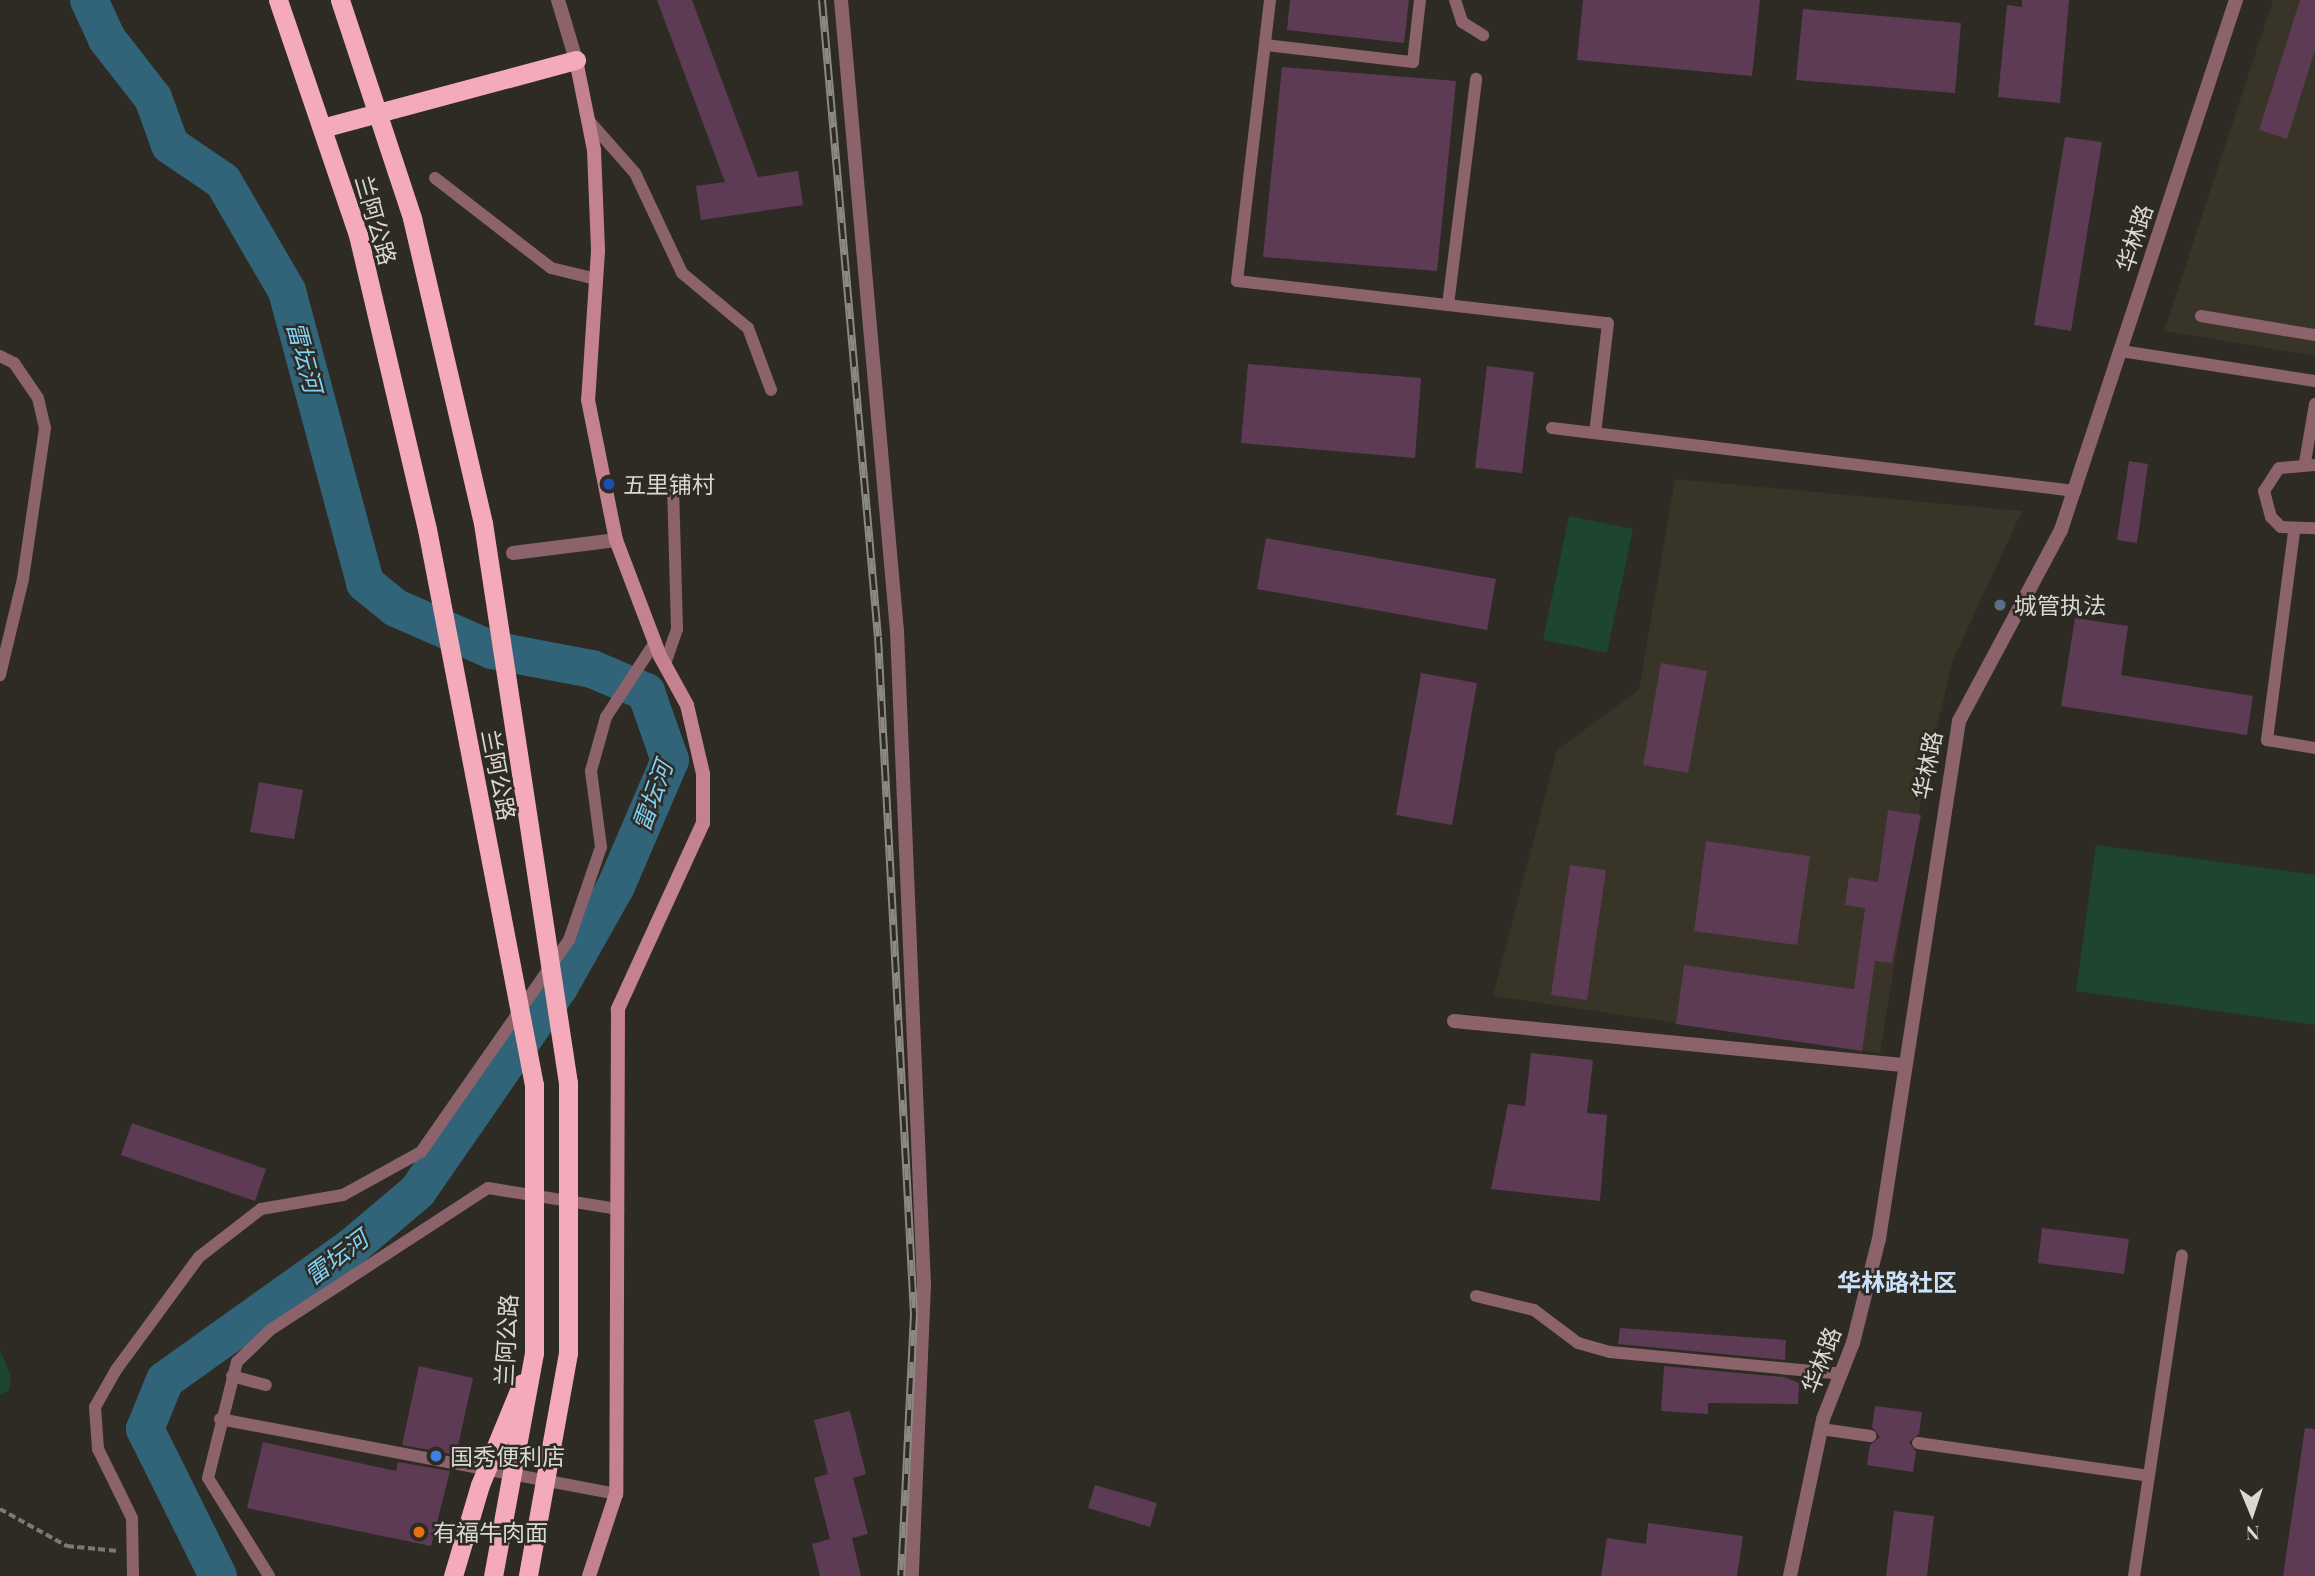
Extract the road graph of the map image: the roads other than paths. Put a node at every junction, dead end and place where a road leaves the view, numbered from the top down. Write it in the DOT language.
graph roads {
  1 [pos="278,0"];
  2 [pos="340,0"];
  3 [pos="558,0"];
  4 [pos="841,0"];
  5 [pos="1270,0"];
  6 [pos="1420,0"];
  7 [pos="1455,0"];
  8 [pos="2236,0"];
  9 [pos="1483,35"];
  10 [pos="1265,45"];
  11 [pos="576,60"];
  12 [pos="1476,79"];
  13 [pos="377,112"];
  14 [pos="590,121"];
  15 [pos="322,128"];
  16 [pos="436,178"];
  17 [pos="596,279"];
  18 [pos="1448,305"];
  19 [pos="2201,316"];
  20 [pos="2315,335"];
  21 [pos="2121,351"];
  22 [pos="0,356"];
  23 [pos="2315,381"];
  24 [pos="771,390"];
  25 [pos="2315,404"];
  26 [pos="1552,428"];
  27 [pos="1595,433"];
  28 [pos="2310,463"];
  29 [pos="673,488"];
  30 [pos="2075,491"];
  31 [pos="2315,528"];
  32 [pos="2294,532"];
  33 [pos="617,540"];
  34 [pos="513,553"];
  35 [pos="655,642"];
  36 [pos="665,664"];
  37 [pos="0,675"];
  38 [pos="2315,748"];
  39 [pos="1454,1021"];
  40 [pos="1905,1065"];
  41 [pos="618,1209"];
  42 [pos="2182,1256"];
  43 [pos="1476,1296"];
  44 [pos="534,1353"];
  45 [pos="1841,1374"];
  46 [pos="232,1376"];
  47 [pos="266,1385"];
  48 [pos="220,1419"];
  49 [pos="1821,1429"];
  50 [pos="1871,1436"];
  51 [pos="1918,1443"];
  52 [pos="2149,1476"];
  53 [pos="616,1494"];
  54 [pos="133,1576"];
  55 [pos="269,1576"];
  56 [pos="453,1576"];
  57 [pos="493,1576"];
  58 [pos="528,1576"];
  59 [pos="589,1576"];
  60 [pos="912,1576"];
  61 [pos="1790,1576"];
  62 [pos="2134,1576"];
  1 -- 15 [label="highway, 兰阿公路"];
  2 -- 13 [label="highway, 兰阿公路"];
  3 -- 11 [label="street"];
  4 -- 60 [label="street"];
  5 -- 10 [label="lane"];
  6 -- 10 [label="lane"];
  7 -- 9 [label="lane"];
  8 -- 21 [label="street, 华林路"];
  10 -- 18 [label="lane"];
  11 -- 13 [label="highway"];
  11 -- 14 [label="main road"];
  12 -- 18 [label="lane"];
  13 -- 15 [label="highway"];
  13 -- 58 [label="highway, 兰阿公路, bridge"];
  14 -- 17 [label="main road"];
  14 -- 24 [label="lane"];
  15 -- 44 [label="highway, 兰阿公路, bridge"];
  16 -- 17 [label="lane"];
  17 -- 33 [label="main road"];
  18 -- 27 [label="lane"];
  19 -- 20 [label="lane"];
  21 -- 23 [label="lane"];
  21 -- 30 [label="street, 华林路"];
  22 -- 37 [label="lane"];
  25 -- 28 [label="lane"];
  26 -- 27 [label="lane"];
  27 -- 30 [label="lane"];
  28 -- 32 [label="lane"];
  29 -- 36 [label="lane"];
  30 -- 40 [label="street, 华林路"];
  31 -- 32 [label="lane"];
  32 -- 38 [label="lane"];
  33 -- 34 [label="street"];
  33 -- 35 [label="main road"];
  35 -- 36 [label="main road"];
  35 -- 54 [label="lane"];
  36 -- 41 [label="main road"];
  39 -- 40 [label="street"];
  40 -- 45 [label="street, 华林路"];
  41 -- 46 [label="lane"];
  41 -- 53 [label="main road"];
  42 -- 52 [label="lane"];
  43 -- 45 [label="lane"];
  44 -- 56 [label="highway, bridge"];
  44 -- 57 [label="highway, 兰阿公路, bridge"];
  45 -- 49 [label="street, 华林路"];
  46 -- 47 [label="lane"];
  46 -- 48 [label="lane"];
  48 -- 53 [label="lane"];
  48 -- 55 [label="lane"];
  49 -- 50 [label="lane"];
  49 -- 61 [label="street, 华林路"];
  51 -- 52 [label="lane"];
  52 -- 62 [label="lane"];
  53 -- 59 [label="main road"];
}
